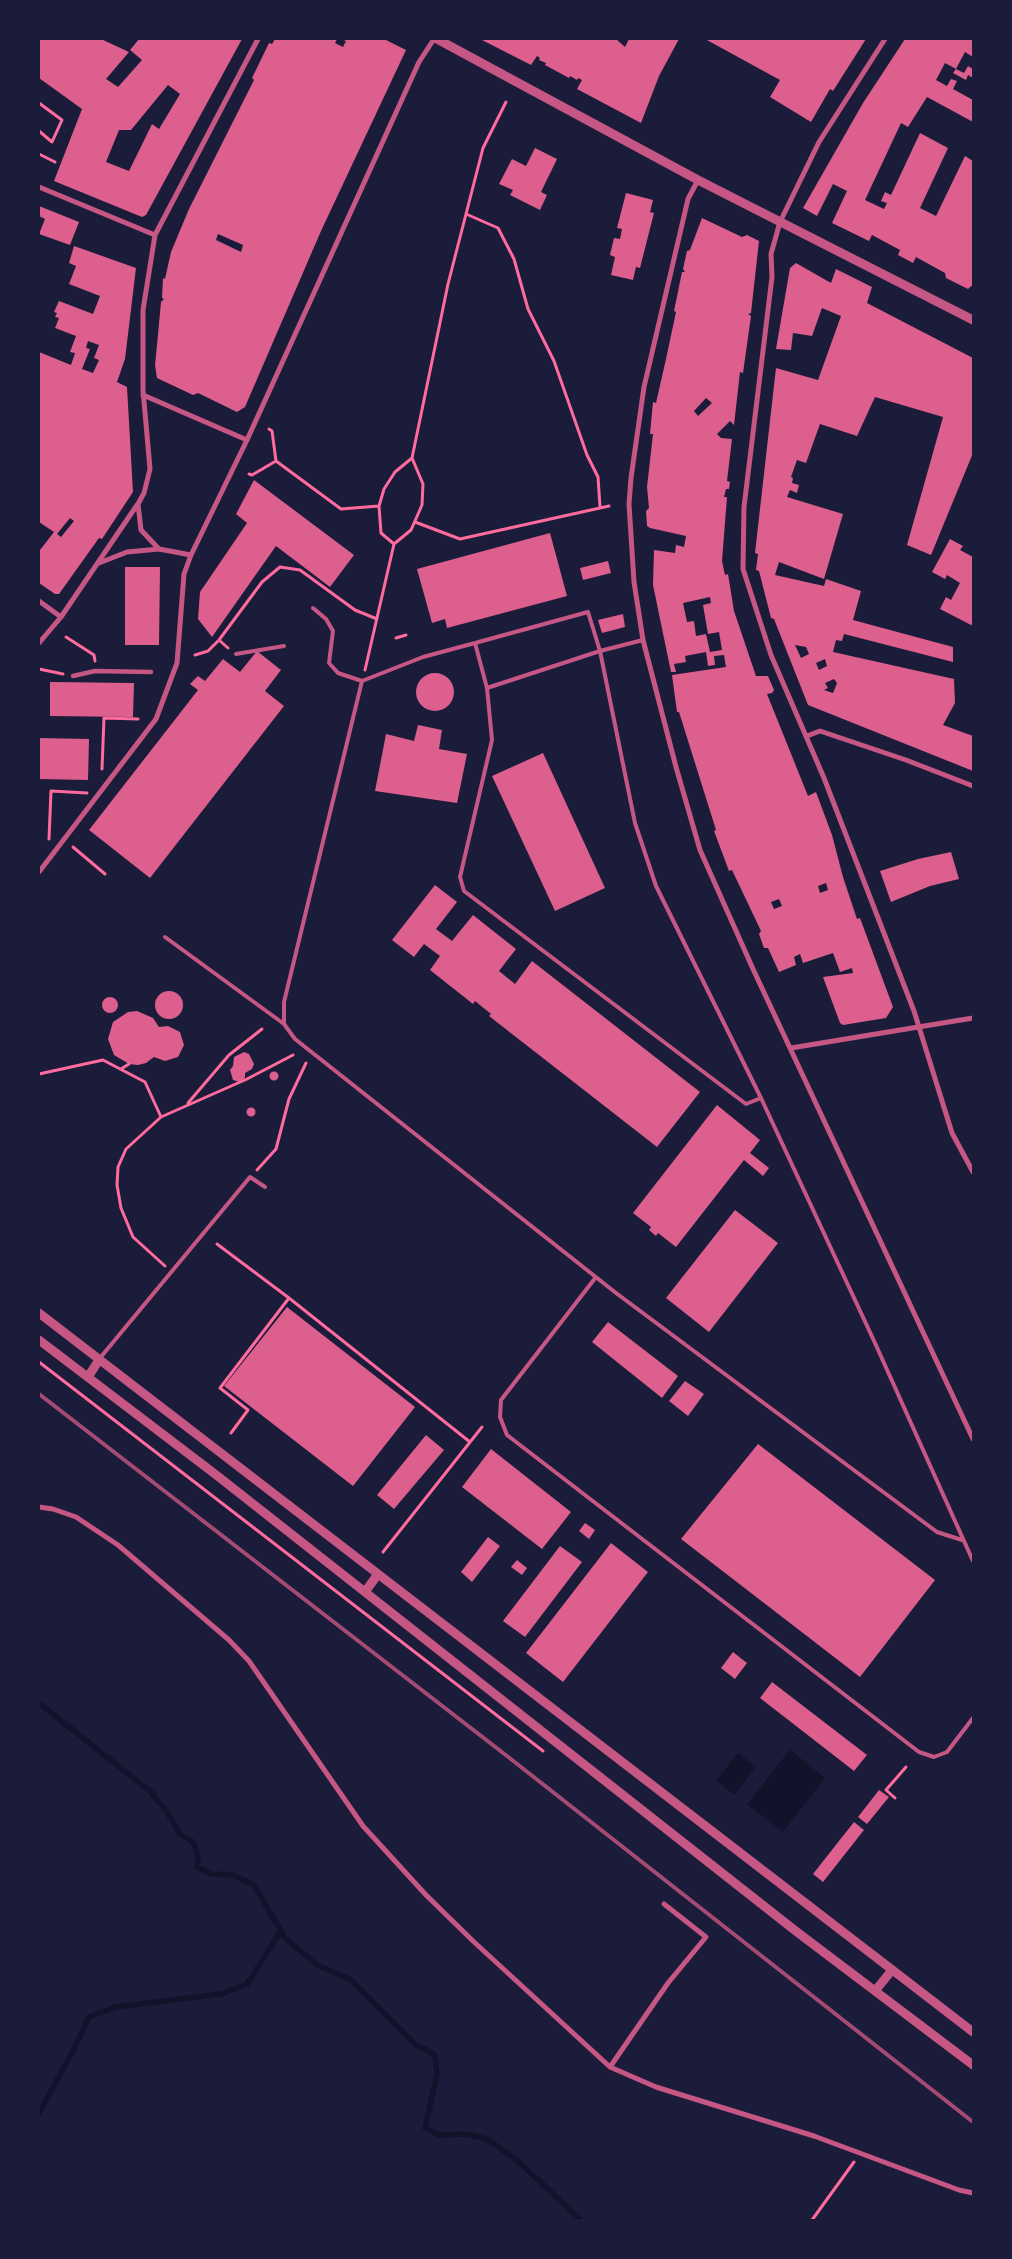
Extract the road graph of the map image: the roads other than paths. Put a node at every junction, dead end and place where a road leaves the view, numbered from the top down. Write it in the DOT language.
graph roads {
  1 [pos="258,39"];
  2 [pos="436,39"];
  3 [pos="885,39"];
  4 [pos="698,180"];
  5 [pos="39,187"];
  6 [pos="780,222"];
  7 [pos="156,235"];
  8 [pos="973,320"];
  9 [pos="143,395"];
  10 [pos="247,440"];
  11 [pos="138,504"];
  12 [pos="159,549"];
  13 [pos="190,555"];
  14 [pos="99,563"];
  15 [pos="39,601"];
  16 [pos="313,608"];
  17 [pos="60,617"];
  18 [pos="643,640"];
  19 [pos="39,643"];
  20 [pos="475,644"];
  21 [pos="284,646"];
  22 [pos="600,651"];
  23 [pos="236,654"];
  24 [pos="150,672"];
  25 [pos="73,676"];
  26 [pos="362,682"];
  27 [pos="487,688"];
  28 [pos="807,736"];
  29 [pos="973,786"];
  30 [pos="39,872"];
  31 [pos="165,937"];
  32 [pos="973,1018"];
  33 [pos="284,1024"];
  34 [pos="920,1028"];
  35 [pos="791,1048"];
  36 [pos="761,1098"];
  37 [pos="973,1172"];
  38 [pos="265,1187"];
  39 [pos="596,1277"];
  40 [pos="39,1313"];
  41 [pos="39,1340"];
  42 [pos="99,1360"];
  43 [pos="88,1377"];
  44 [pos="973,1439"];
  45 [pos="39,1507"];
  46 [pos="962,1540"];
  47 [pos="973,1561"];
  48 [pos="378,1574"];
  49 [pos="365,1592"];
  50 [pos="973,1718"];
  51 [pos="664,1904"];
  52 [pos="892,1970"];
  53 [pos="875,1991"];
  54 [pos="973,2032"];
  55 [pos="973,2065"];
  56 [pos="610,2067"];
  57 [pos="973,2193"];
  1 -- 7 [label="street"];
  2 -- 4 [label="street"];
  2 -- 10 [label="street"];
  3 -- 6 [label="street"];
  4 -- 6 [label="street"];
  4 -- 18 [label="street"];
  5 -- 7 [label="street"];
  6 -- 8 [label="street"];
  6 -- 28 [label="street"];
  7 -- 9 [label="street"];
  9 -- 10 [label="street"];
  9 -- 11 [label="street"];
  10 -- 13 [label="street"];
  11 -- 12 [label="street"];
  11 -- 14 [label="street"];
  12 -- 13 [label="street"];
  12 -- 14 [label="street"];
  13 -- 30 [label="street"];
  14 -- 17 [label="street"];
  15 -- 17 [label="street"];
  16 -- 26 [label="lane"];
  17 -- 19 [label="street"];
  18 -- 22 [label="lane"];
  18 -- 35 [label="street"];
  20 -- 22 [label="lane"];
  20 -- 26 [label="lane"];
  20 -- 27 [label="lane"];
  21 -- 23 [label="lane"];
  22 -- 27 [label="lane"];
  22 -- 36 [label="lane"];
  24 -- 25 [label="street"];
  26 -- 33 [label="lane"];
  27 -- 36 [label="lane"];
  28 -- 29 [label="street"];
  28 -- 34 [label="street"];
  31 -- 33 [label="lane"];
  32 -- 34 [label="street"];
  33 -- 39 [label="lane"];
  34 -- 35 [label="street"];
  34 -- 37 [label="street"];
  35 -- 44 [label="street"];
  36 -- 46 [label="lane"];
  38 -- 42 [label="lane"];
  39 -- 46 [label="lane"];
  39 -- 50 [label="lane"];
  40 -- 42 [label="street"];
  41 -- 43 [label="street"];
  42 -- 43 [label="street"];
  42 -- 48 [label="street"];
  43 -- 49 [label="street"];
  45 -- 56 [label="street"];
  46 -- 47 [label="lane"];
  48 -- 49 [label="street"];
  48 -- 52 [label="street"];
  49 -- 53 [label="street"];
  51 -- 56 [label="street"];
  52 -- 53 [label="street"];
  52 -- 54 [label="street"];
  53 -- 55 [label="street"];
  56 -- 57 [label="street"];
}
